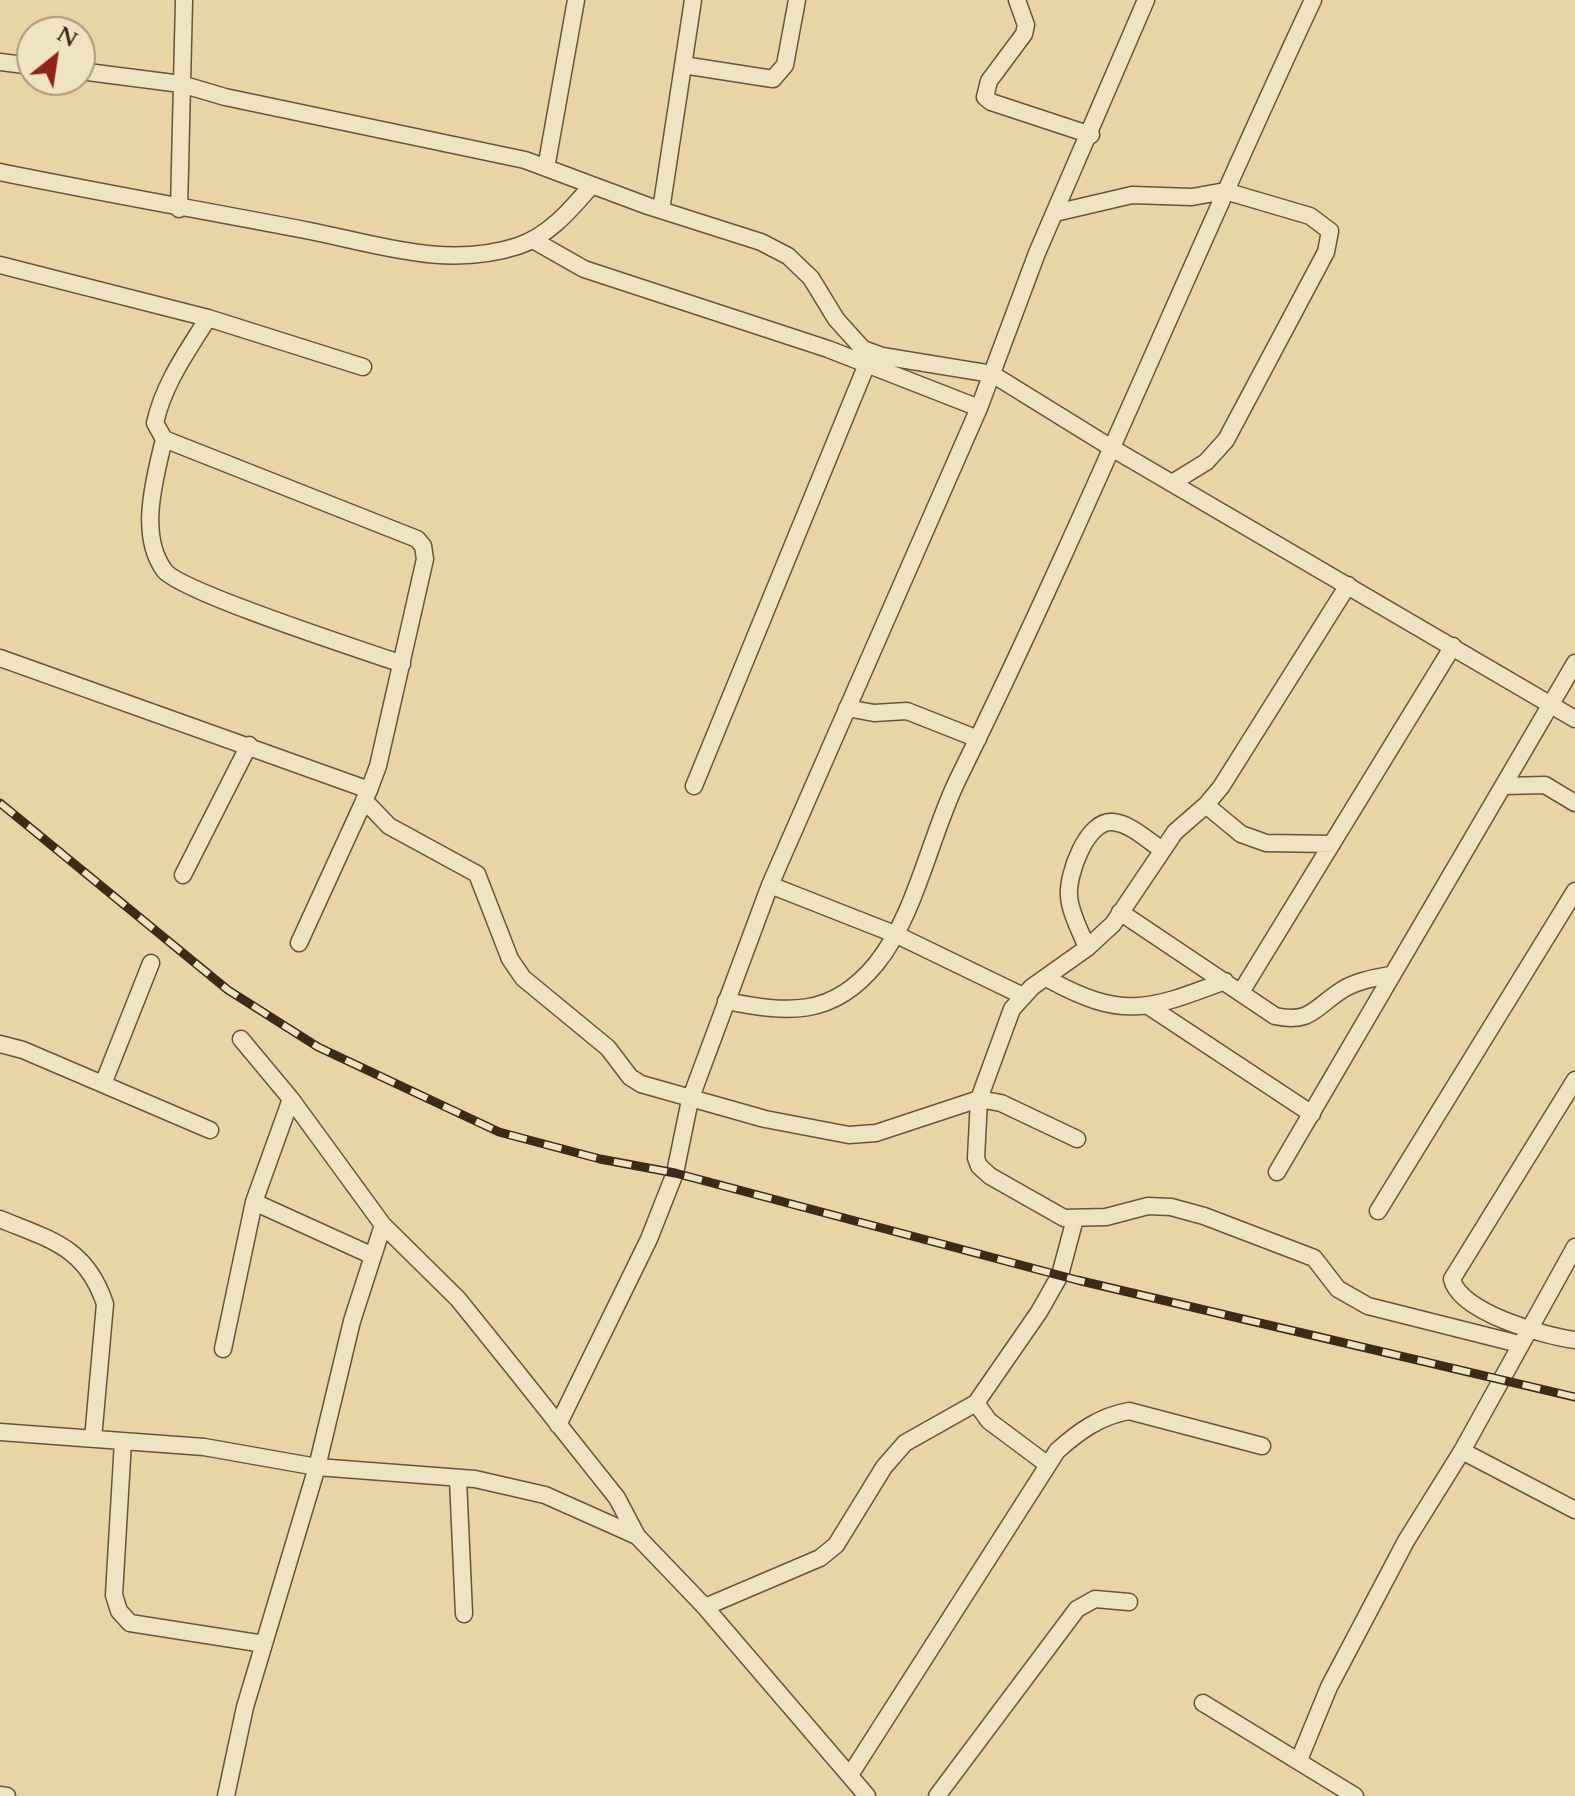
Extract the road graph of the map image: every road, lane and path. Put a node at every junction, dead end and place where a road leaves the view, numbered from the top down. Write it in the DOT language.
graph roads {
  1 [pos="184,0"];
  2 [pos="576,0"];
  3 [pos="693,0"];
  4 [pos="797,0"];
  5 [pos="1017,0"];
  6 [pos="1146,0"];
  7 [pos="1313,0"];
  8 [pos="683,65"];
  9 [pos="96,73"];
  10 [pos="181,84"];
  11 [pos="1091,135"];
  12 [pos="546,168"];
  13 [pos="0,172"];
  14 [pos="592,185"];
  15 [pos="1225,191"];
  16 [pos="179,209"];
  17 [pos="661,210"];
  18 [pos="1055,213"];
  19 [pos="533,240"];
  20 [pos="0,265"];
  21 [pos="208,318"];
  22 [pos="867,364"];
  23 [pos="363,367"];
  24 [pos="992,374"];
  25 [pos="979,408"];
  26 [pos="164,439"];
  27 [pos="1110,447"];
  28 [pos="1172,483"];
  29 [pos="1348,585"];
  30 [pos="1453,646"];
  31 [pos="0,658"];
  32 [pos="1575,663"];
  33 [pos="402,664"];
  34 [pos="1552,705"];
  35 [pos="847,708"];
  36 [pos="1575,719"];
  37 [pos="978,739"];
  38 [pos="249,745"];
  39 [pos="694,786"];
  40 [pos="1504,786"];
  41 [pos="367,795"];
  42 [pos="1575,803"];
  43 [pos="1206,805"];
  44 [pos="1332,844"];
  45 [pos="1161,849"];
  46 [pos="183,875"];
  47 [pos="770,885"];
  48 [pos="1575,891"];
  49 [pos="1120,912"];
  50 [pos="897,935"];
  51 [pos="299,943"];
  52 [pos="1087,948"];
  53 [pos="151,963"];
  54 [pos="1390,975"];
  55 [pos="1048,979"];
  56 [pos="1225,981"];
  57 [pos="1241,992"];
  58 [pos="1023,996"];
  59 [pos="726,1001"];
  60 [pos="1150,1007"];
  61 [pos="241,1039"];
  62 [pos="0,1044"];
  63 [pos="1575,1080"];
  64 [pos="103,1084"];
  65 [pos="291,1099"];
  66 [pos="979,1099"];
  67 [pos="690,1100"];
  68 [pos="1312,1114"];
  69 [pos="210,1130"];
  70 [pos="1077,1139"];
  71 [pos="1277,1172"];
  72 [pos="254,1202"];
  73 [pos="1378,1211"];
  74 [pos="0,1219"];
  75 [pos="1075,1219"];
  76 [pos="383,1225"];
  77 [pos="1575,1247"];
  78 [pos="373,1256"];
  79 [pos="1527,1328"];
  80 [pos="1575,1340"];
  81 [pos="1519,1344"];
  82 [pos="223,1349"];
  83 [pos="976,1403"];
  84 [pos="558,1425"];
  85 [pos="0,1432"];
  86 [pos="93,1439"];
  87 [pos="123,1441"];
  88 [pos="1262,1446"];
  89 [pos="1462,1451"];
  90 [pos="1048,1465"];
  91 [pos="317,1467"];
  92 [pos="458,1479"];
  93 [pos="1575,1510"];
  94 [pos="637,1536"];
  95 [pos="1129,1602"];
  96 [pos="705,1607"];
  97 [pos="464,1614"];
  98 [pos="264,1644"];
  99 [pos="1203,1703"];
  100 [pos="1299,1760"];
  101 [pos="850,1775"];
  102 [pos="0,1795"];
  103 [pos="7,1796"];
  104 [pos="226,1796"];
  105 [pos="867,1796"];
  106 [pos="937,1796"];
  107 [pos="1355,1796"];
  1 -- 10 [label="street"];
  2 -- 12 [label="street"];
  3 -- 8 [label="street"];
  4 -- 8 [label="street"];
  5 -- 11 [label="street"];
  6 -- 11 [label="street"];
  7 -- 15 [label="street"];
  8 -- 17 [label="street"];
  9 -- 10 [label="street"];
  10 -- 12 [label="street"];
  10 -- 16 [label="street"];
  11 -- 18 [label="street"];
  12 -- 14 [label="street"];
  13 -- 16 [label="street"];
  14 -- 17 [label="street"];
  14 -- 19 [label="street"];
  15 -- 18 [label="street"];
  15 -- 27 [label="street"];
  15 -- 28 [label="street"];
  16 -- 19 [label="street"];
  17 -- 24 [label="street"];
  18 -- 24 [label="street"];
  19 -- 22 [label="street"];
  20 -- 21 [label="street"];
  21 -- 23 [label="street"];
  21 -- 26 [label="street"];
  22 -- 25 [label="street"];
  22 -- 39 [label="street"];
  24 -- 25 [label="street"];
  24 -- 27 [label="street"];
  25 -- 35 [label="street"];
  26 -- 33 [label="street"];
  26 -- 33 [label="street"];
  27 -- 28 [label="street"];
  27 -- 37 [label="street"];
  28 -- 29 [label="street"];
  29 -- 30 [label="street"];
  29 -- 43 [label="street"];
  30 -- 34 [label="street"];
  30 -- 44 [label="street"];
  31 -- 38 [label="street"];
  32 -- 34 [label="street"];
  33 -- 41 [label="street"];
  34 -- 36 [label="street"];
  34 -- 40 [label="street"];
  35 -- 37 [label="street"];
  35 -- 47 [label="street"];
  37 -- 50 [label="street"];
  38 -- 41 [label="street"];
  38 -- 46 [label="street"];
  40 -- 42 [label="street"];
  40 -- 54 [label="street"];
  41 -- 51 [label="street"];
  41 -- 67 [label="street"];
  43 -- 44 [label="street"];
  43 -- 45 [label="street"];
  44 -- 57 [label="street"];
  45 -- 49 [label="street"];
  45 -- 52 [label="street"];
  47 -- 50 [label="street"];
  47 -- 59 [label="street"];
  48 -- 73 [label="street"];
  49 -- 52 [label="street"];
  49 -- 56 [label="street"];
  50 -- 58 [label="street"];
  50 -- 59 [label="street"];
  52 -- 55 [label="street"];
  53 -- 64 [label="street"];
  54 -- 57 [label="street"];
  54 -- 68 [label="street"];
  55 -- 58 [label="street"];
  55 -- 60 [label="street"];
  56 -- 57 [label="street"];
  56 -- 60 [label="street"];
  58 -- 66 [label="street"];
  59 -- 67 [label="street"];
  60 -- 68 [label="street"];
  61 -- 65 [label="street"];
  62 -- 64 [label="street"];
  63 -- 79 [label="street"];
  64 -- 69 [label="street"];
  65 -- 72 [label="street"];
  65 -- 76 [label="street"];
  66 -- 67 [label="street"];
  66 -- 70 [label="street"];
  66 -- 75 [label="street"];
  67 -- 84 [label="street"];
  68 -- 71 [label="street"];
  72 -- 78 [label="street"];
  72 -- 82 [label="street"];
  74 -- 86 [label="street"];
  75 -- 81 [label="street"];
  75 -- 83 [label="street"];
  76 -- 78 [label="street"];
  76 -- 84 [label="street"];
  77 -- 79 [label="street"];
  78 -- 91 [label="street"];
  79 -- 80 [label="street"];
  79 -- 81 [label="street"];
  81 -- 89 [label="street"];
  83 -- 90 [label="street"];
  83 -- 96 [label="street"];
  84 -- 94 [label="street"];
  85 -- 86 [label="street"];
  86 -- 87 [label="street"];
  87 -- 91 [label="street"];
  87 -- 98 [label="street"];
  88 -- 90 [label="street"];
  89 -- 93 [label="street"];
  89 -- 100 [label="street"];
  90 -- 101 [label="street"];
  91 -- 92 [label="street"];
  91 -- 98 [label="street"];
  92 -- 94 [label="street"];
  92 -- 97 [label="street"];
  94 -- 96 [label="street"];
  95 -- 106 [label="street"];
  96 -- 101 [label="street"];
  98 -- 104 [label="street"];
  99 -- 100 [label="street"];
  100 -- 107 [label="street"];
  101 -- 105 [label="street"];
  102 -- 103 [label="street"];
}
